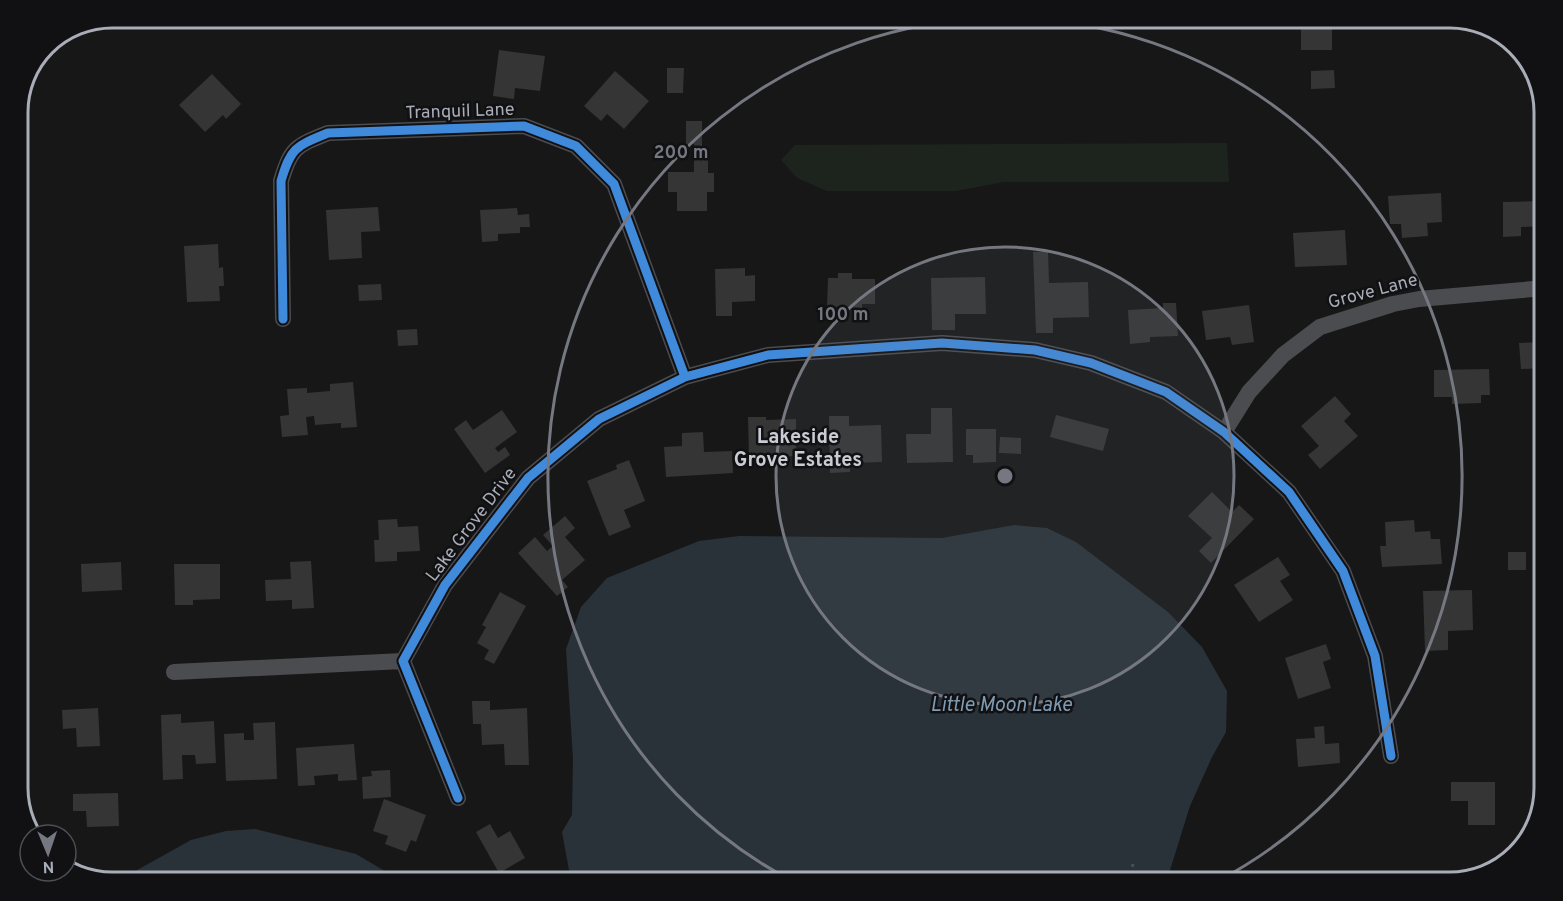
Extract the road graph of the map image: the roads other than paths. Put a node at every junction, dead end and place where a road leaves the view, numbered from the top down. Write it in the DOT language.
graph roads {
  1 [pos="1534,289"];
  2 [pos="283,319"];
  3 [pos="685,377"];
  4 [pos="1224,432"];
  5 [pos="403,661"];
  6 [pos="174,672"];
  7 [pos="1391,756"];
  8 [pos="458,798"];
  1 -- 4 [label="street, Grove Lane"];
  2 -- 3 [label="street, Tranquil Lane"];
  3 -- 4 [label="street, Lake Grove Drive"];
  3 -- 5 [label="street, Lake Grove Drive"];
  4 -- 7 [label="street, Lake Grove Drive"];
  5 -- 6 [label="street"];
  5 -- 8 [label="street"];
}
